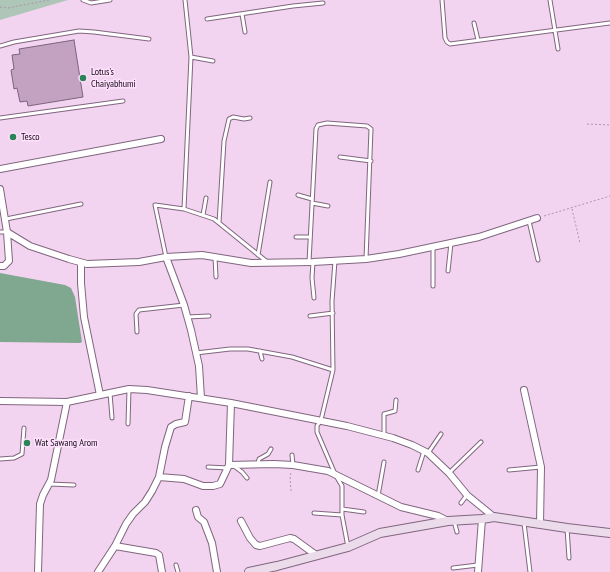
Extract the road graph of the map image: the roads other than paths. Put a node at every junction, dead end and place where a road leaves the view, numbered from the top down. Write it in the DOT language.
graph roads {
  1 [pos="83,0"];
  2 [pos="110,0"];
  3 [pos="185,0"];
  4 [pos="292,0"];
  5 [pos="442,0"];
  6 [pos="550,0"];
  7 [pos="323,3"];
  8 [pos="293,6"];
  9 [pos="242,14"];
  10 [pos="207,19"];
  11 [pos="474,23"];
  12 [pos="610,23"];
  13 [pos="554,30"];
  14 [pos="246,32"];
  15 [pos="149,39"];
  16 [pos="478,40"];
  17 [pos="0,46"];
  18 [pos="558,50"];
  19 [pos="191,57"];
  20 [pos="212,61"];
  21 [pos="123,101"];
  22 [pos="0,118"];
  23 [pos="250,118"];
  24 [pos="161,139"];
  25 [pos="340,157"];
  26 [pos="371,161"];
  27 [pos="0,169"];
  28 [pos="270,182"];
  29 [pos="0,189"];
  30 [pos="298,195"];
  31 [pos="206,198"];
  32 [pos="312,201"];
  33 [pos="81,204"];
  34 [pos="328,206"];
  35 [pos="184,209"];
  36 [pos="203,215"];
  37 [pos="538,218"];
  38 [pos="6,219"];
  39 [pos="529,221"];
  40 [pos="219,222"];
  41 [pos="0,232"];
  42 [pos="8,232"];
  43 [pos="310,237"];
  44 [pos="296,238"];
  45 [pos="451,243"];
  46 [pos="433,246"];
  47 [pos="258,255"];
  48 [pos="166,257"];
  49 [pos="215,257"];
  50 [pos="366,259"];
  51 [pos="335,260"];
  52 [pos="538,260"];
  53 [pos="311,262"];
  54 [pos="81,263"];
  55 [pos="268,263"];
  56 [pos="0,266"];
  57 [pos="448,271"];
  58 [pos="216,277"];
  59 [pos="433,286"];
  60 [pos="314,298"];
  61 [pos="184,305"];
  62 [pos="333,313"];
  63 [pos="209,316"];
  64 [pos="310,316"];
  65 [pos="187,317"];
  66 [pos="137,332"];
  67 [pos="260,351"];
  68 [pos="196,353"];
  69 [pos="262,359"];
  70 [pos="333,370"];
  71 [pos="129,389"];
  72 [pos="524,390"];
  73 [pos="110,393"];
  74 [pos="100,395"];
  75 [pos="189,396"];
  76 [pos="201,398"];
  77 [pos="0,400"];
  78 [pos="396,400"];
  79 [pos="67,402"];
  80 [pos="231,403"];
  81 [pos="112,418"];
  82 [pos="321,420"];
  83 [pos="128,424"];
  84 [pos="24,428"];
  85 [pos="441,434"];
  86 [pos="384,435"];
  87 [pos="481,442"];
  88 [pos="271,449"];
  89 [pos="426,452"];
  90 [pos="292,455"];
  91 [pos="0,459"];
  92 [pos="384,462"];
  93 [pos="257,465"];
  94 [pos="293,465"];
  95 [pos="230,466"];
  96 [pos="208,467"];
  97 [pos="541,467"];
  98 [pos="418,470"];
  99 [pos="509,470"];
  100 [pos="449,473"];
  101 [pos="335,474"];
  102 [pos="159,477"];
  103 [pos="247,478"];
  104 [pos="49,484"];
  105 [pos="74,485"];
  106 [pos="467,495"];
  107 [pos="378,496"];
  108 [pos="461,503"];
  109 [pos="342,509"];
  110 [pos="196,510"];
  111 [pos="364,512"];
  112 [pos="314,513"];
  113 [pos="342,515"];
  114 [pos="494,517"];
  115 [pos="482,519"];
  116 [pos="241,521"];
  117 [pos="451,521"];
  118 [pos="524,521"];
  119 [pos="540,524"];
  120 [pos="567,528"];
  121 [pos="457,532"];
  122 [pos="609,535"];
  123 [pos="115,546"];
  124 [pos="348,547"];
  125 [pos="316,554"];
  126 [pos="569,558"];
  127 [pos="176,565"];
  128 [pos="478,565"];
  129 [pos="453,568"];
  130 [pos="38,572"];
  131 [pos="98,572"];
  132 [pos="162,572"];
  133 [pos="178,572"];
  134 [pos="217,572"];
  135 [pos="249,572"];
  136 [pos="478,572"];
  137 [pos="530,572"];
  1 -- 2 [label="lane"];
  3 -- 19 [label="lane"];
  4 -- 8 [label="lane"];
  5 -- 16 [label="lane"];
  6 -- 13 [label="lane"];
  7 -- 8 [label="lane"];
  8 -- 9 [label="lane"];
  9 -- 10 [label="lane"];
  9 -- 14 [label="lane"];
  11 -- 16 [label="lane"];
  12 -- 13 [label="lane"];
  13 -- 16 [label="lane"];
  13 -- 18 [label="lane"];
  15 -- 17 [label="lane"];
  19 -- 20 [label="lane"];
  19 -- 35 [label="lane"];
  21 -- 22 [label="lane"];
  23 -- 40 [label="lane"];
  24 -- 27 [label="street"];
  25 -- 26 [label="lane"];
  26 -- 32 [label="lane"];
  26 -- 50 [label="lane"];
  28 -- 47 [label="lane"];
  29 -- 38 [label="street"];
  30 -- 32 [label="lane"];
  31 -- 36 [label="lane"];
  32 -- 34 [label="lane"];
  32 -- 43 [label="lane"];
  33 -- 38 [label="lane"];
  35 -- 36 [label="lane"];
  35 -- 48 [label="lane"];
  36 -- 40 [label="lane"];
  37 -- 39 [label="street"];
  38 -- 42 [label="street"];
  39 -- 45 [label="street"];
  39 -- 52 [label="lane"];
  40 -- 47 [label="lane"];
  41 -- 42 [label="lane"];
  42 -- 54 [label="street"];
  42 -- 56 [label="street"];
  43 -- 44 [label="lane"];
  43 -- 53 [label="lane"];
  45 -- 46 [label="street"];
  45 -- 57 [label="lane"];
  46 -- 50 [label="street"];
  46 -- 59 [label="lane"];
  47 -- 55 [label="lane"];
  48 -- 49 [label="street"];
  48 -- 54 [label="street"];
  48 -- 61 [label="street"];
  49 -- 55 [label="street"];
  49 -- 58 [label="lane"];
  50 -- 51 [label="street"];
  51 -- 53 [label="street"];
  51 -- 62 [label="lane"];
  53 -- 55 [label="street"];
  53 -- 60 [label="lane"];
  54 -- 74 [label="street"];
  61 -- 65 [label="street"];
  61 -- 66 [label="lane"];
  62 -- 64 [label="lane"];
  62 -- 70 [label="lane"];
  63 -- 65 [label="lane"];
  65 -- 68 [label="street"];
  67 -- 68 [label="lane"];
  67 -- 69 [label="lane"];
  67 -- 70 [label="lane"];
  68 -- 76 [label="street"];
  70 -- 82 [label="lane"];
  71 -- 73 [label="street"];
  71 -- 75 [label="street"];
  71 -- 83 [label="lane"];
  72 -- 97 [label="street"];
  73 -- 74 [label="street"];
  73 -- 81 [label="lane"];
  74 -- 79 [label="street"];
  75 -- 76 [label="street"];
  75 -- 102 [label="street"];
  76 -- 80 [label="street"];
  77 -- 79 [label="street"];
  78 -- 86 [label="lane"];
  79 -- 104 [label="street"];
  80 -- 82 [label="street"];
  80 -- 95 [label="street"];
  82 -- 86 [label="street"];
  82 -- 101 [label="lane"];
  84 -- 91 [label="lane"];
  85 -- 89 [label="lane"];
  86 -- 89 [label="street"];
  87 -- 100 [label="lane"];
  88 -- 93 [label="lane"];
  89 -- 98 [label="lane"];
  89 -- 100 [label="street"];
  90 -- 94 [label="lane"];
  92 -- 107 [label="lane"];
  93 -- 94 [label="street"];
  93 -- 95 [label="street"];
  94 -- 101 [label="street"];
  95 -- 96 [label="lane"];
  95 -- 102 [label="street"];
  95 -- 103 [label="lane"];
  97 -- 99 [label="lane"];
  97 -- 119 [label="street"];
  100 -- 106 [label="street"];
  101 -- 107 [label="street"];
  101 -- 109 [label="lane"];
  102 -- 123 [label="street"];
  104 -- 105 [label="lane"];
  104 -- 130 [label="street"];
  106 -- 108 [label="lane"];
  106 -- 114 [label="street"];
  107 -- 117 [label="street"];
  109 -- 111 [label="lane"];
  109 -- 113 [label="lane"];
  110 -- 134 [label="street"];
  112 -- 113 [label="lane"];
  113 -- 124 [label="lane"];
  114 -- 115 [label="street"];
  114 -- 118 [label="street"];
  115 -- 117 [label="street"];
  115 -- 128 [label="street"];
  116 -- 125 [label="street"];
  117 -- 121 [label="lane"];
  117 -- 124 [label="street"];
  118 -- 119 [label="street"];
  118 -- 137 [label="lane"];
  119 -- 120 [label="street"];
  120 -- 122 [label="street"];
  120 -- 126 [label="lane"];
  123 -- 131 [label="street"];
  123 -- 132 [label="street"];
  124 -- 125 [label="street"];
  125 -- 135 [label="street"];
  127 -- 133 [label="lane"];
  128 -- 129 [label="lane"];
  128 -- 136 [label="street"];
}
